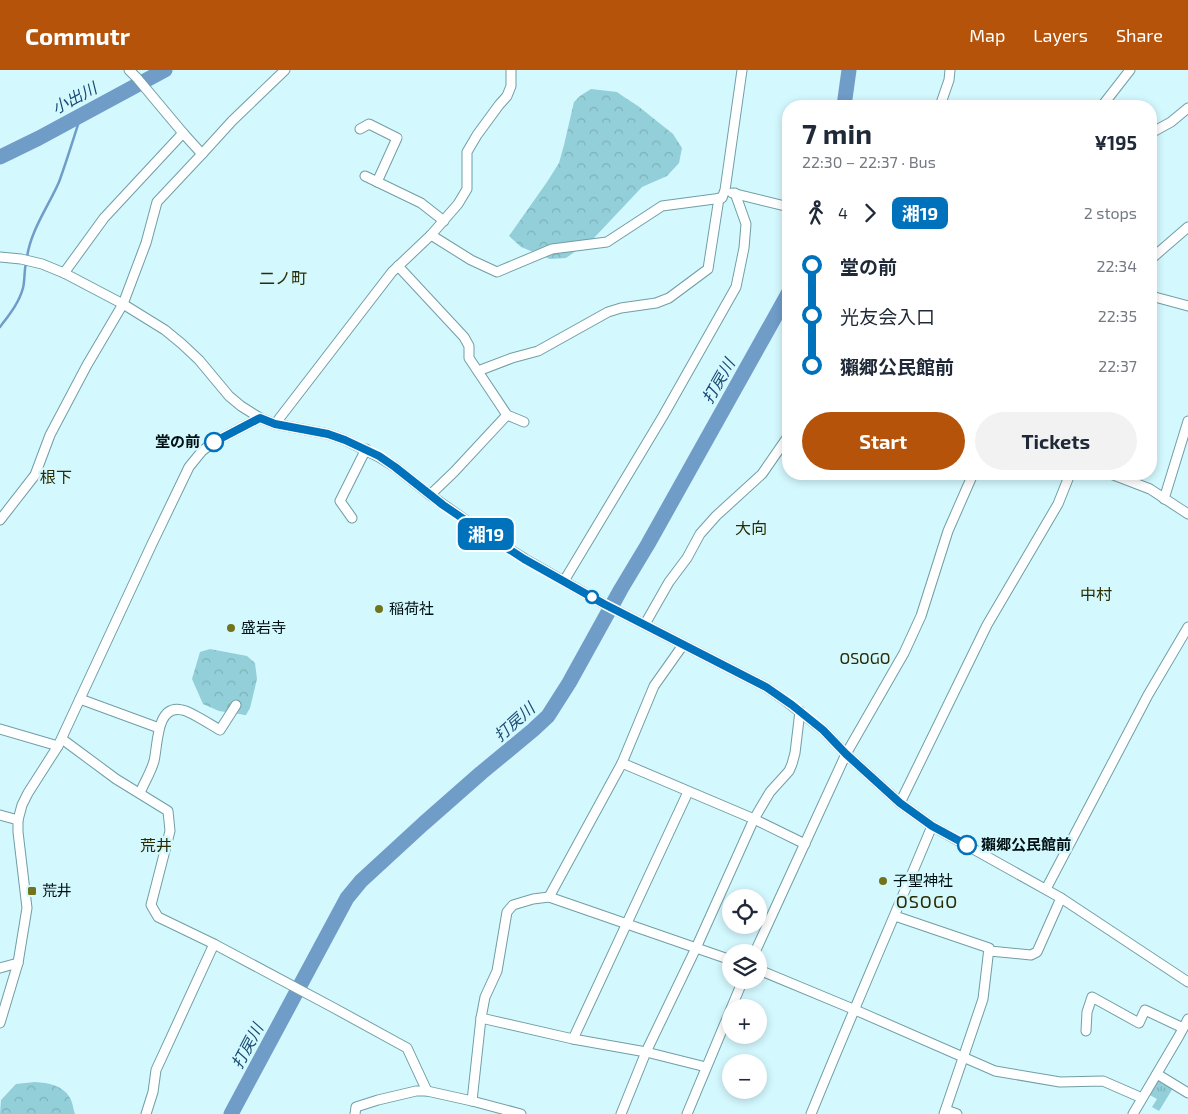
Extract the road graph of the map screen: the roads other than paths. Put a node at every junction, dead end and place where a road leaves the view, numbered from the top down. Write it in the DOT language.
graph roads {
  1 [pos="129,70"];
  2 [pos="285,70"];
  3 [pos="511,70"];
  4 [pos="742,70"];
  5 [pos="950,70"];
  6 [pos="1130,70"];
  7 [pos="942,100"];
  8 [pos="1107,100"];
  9 [pos="1188,108"];
  10 [pos="360,129"];
  11 [pos="1157,130"];
  12 [pos="182,133"];
  13 [pos="202,154"];
  14 [pos="365,176"];
  15 [pos="377,182"];
  16 [pos="725,190"];
  17 [pos="735,193"];
  18 [pos="719,198"];
  19 [pos="782,205"];
  20 [pos="444,221"];
  21 [pos="1188,227"];
  22 [pos="431,235"];
  23 [pos="1157,254"];
  24 [pos="0,257"];
  25 [pos="398,266"];
  26 [pos="64,272"];
  27 [pos="1157,298"];
  28 [pos="123,304"];
  29 [pos="1188,306"];
  30 [pos="478,371"];
  31 [pos="508,415"];
  32 [pos="260,418"];
  33 [pos="1188,420"];
  34 [pos="524,422"];
  35 [pos="275,424"];
  36 [pos="782,445"];
  37 [pos="366,450"];
  38 [pos="969,480"];
  39 [pos="1068,480"];
  40 [pos="1127,480"];
  41 [pos="430,495"];
  42 [pos="1164,498"];
  43 [pos="1188,514"];
  44 [pos="352,518"];
  45 [pos="0,520"];
  46 [pos="564,581"];
  47 [pos="645,624"];
  48 [pos="1188,627"];
  49 [pos="684,645"];
  50 [pos="80,699"];
  51 [pos="236,705"];
  52 [pos="800,711"];
  53 [pos="159,728"];
  54 [pos="0,729"];
  55 [pos="60,743"];
  56 [pos="846,754"];
  57 [pos="622,763"];
  58 [pos="688,792"];
  59 [pos="140,793"];
  60 [pos="900,803"];
  61 [pos="0,815"];
  62 [pos="754,819"];
  63 [pos="18,820"];
  64 [pos="932,826"];
  65 [pos="805,844"];
  66 [pos="1046,889"];
  67 [pos="549,897"];
  68 [pos="1061,898"];
  69 [pos="895,916"];
  70 [pos="626,924"];
  71 [pos="214,944"];
  72 [pos="759,944"];
  73 [pos="696,948"];
  74 [pos="990,951"];
  75 [pos="722,957"];
  76 [pos="18,963"];
  77 [pos="0,968"];
  78 [pos="767,973"];
  79 [pos="1188,982"];
  80 [pos="738,989"];
  81 [pos="854,1009"];
  82 [pos="481,1018"];
  83 [pos="1188,1019"];
  84 [pos="0,1023"];
  85 [pos="1086,1031"];
  86 [pos="1181,1032"];
  87 [pos="573,1039"];
  88 [pos="1188,1042"];
  89 [pos="646,1052"];
  90 [pos="963,1058"];
  91 [pos="706,1067"];
  92 [pos="1157,1074"];
  93 [pos="427,1091"];
  94 [pos="1188,1093"];
  95 [pos="1142,1098"];
  96 [pos="472,1101"];
  97 [pos="945,1112"];
  98 [pos="691,1113"];
  99 [pos="146,1114"];
  100 [pos="355,1114"];
  101 [pos="521,1114"];
  102 [pos="621,1114"];
  103 [pos="811,1114"];
  104 [pos="957,1114"];
  105 [pos="1133,1114"];
  1 -- 12 [label="street"];
  2 -- 13 [label="street"];
  3 -- 20 [label="street"];
  4 -- 16 [label="street"];
  5 -- 7 [label="street"];
  6 -- 8 [label="street"];
  9 -- 11 [label="street"];
  10 -- 15 [label="street"];
  12 -- 13 [label="street"];
  12 -- 26 [label="street"];
  13 -- 28 [label="street"];
  14 -- 15 [label="street"];
  15 -- 20 [label="street"];
  16 -- 17 [label="street"];
  16 -- 18 [label="street"];
  17 -- 19 [label="street"];
  17 -- 46 [label="street"];
  18 -- 22 [label="street"];
  18 -- 30 [label="street"];
  20 -- 22 [label="street"];
  21 -- 23 [label="street"];
  22 -- 25 [label="street"];
  24 -- 26 [label="street"];
  25 -- 30 [label="street"];
  25 -- 35 [label="street"];
  26 -- 28 [label="street"];
  27 -- 29 [label="street"];
  28 -- 32 [label="street"];
  28 -- 45 [label="street"];
  30 -- 31 [label="street"];
  31 -- 34 [label="street"];
  31 -- 41 [label="street"];
  32 -- 35 [label="street"];
  32 -- 50 [label="street"];
  33 -- 42 [label="street"];
  35 -- 37 [label="street"];
  36 -- 47 [label="street"];
  37 -- 41 [label="street"];
  37 -- 44 [label="street"];
  38 -- 56 [label="street"];
  39 -- 60 [label="street"];
  40 -- 42 [label="street"];
  41 -- 46 [label="street"];
  42 -- 43 [label="street"];
  46 -- 47 [label="street"];
  47 -- 49 [label="street"];
  48 -- 66 [label="street"];
  49 -- 52 [label="street"];
  49 -- 57 [label="street"];
  50 -- 53 [label="street"];
  50 -- 55 [label="street"];
  51 -- 53 [label="street"];
  52 -- 56 [label="street"];
  52 -- 62 [label="street"];
  53 -- 59 [label="street"];
  54 -- 55 [label="street"];
  55 -- 59 [label="street"];
  55 -- 63 [label="street"];
  56 -- 60 [label="street"];
  56 -- 65 [label="street"];
  57 -- 58 [label="street"];
  57 -- 67 [label="street"];
  58 -- 62 [label="street"];
  58 -- 70 [label="street"];
  59 -- 71 [label="street"];
  60 -- 64 [label="street"];
  61 -- 63 [label="street"];
  62 -- 65 [label="street"];
  62 -- 73 [label="street"];
  63 -- 76 [label="street"];
  64 -- 66 [label="street"];
  64 -- 69 [label="street"];
  65 -- 72 [label="street"];
  66 -- 68 [label="street"];
  67 -- 70 [label="street"];
  67 -- 82 [label="street"];
  68 -- 74 [label="street"];
  68 -- 79 [label="street"];
  69 -- 74 [label="street"];
  69 -- 81 [label="street"];
  70 -- 73 [label="street"];
  70 -- 87 [label="street"];
  71 -- 93 [label="street"];
  71 -- 99 [label="street"];
  73 -- 75 [label="street"];
  73 -- 89 [label="street"];
  74 -- 90 [label="street"];
  76 -- 77 [label="street"];
  76 -- 84 [label="street"];
  78 -- 81 [label="street"];
  80 -- 91 [label="street"];
  81 -- 90 [label="street"];
  81 -- 103 [label="street"];
  82 -- 87 [label="street"];
  82 -- 96 [label="street"];
  83 -- 86 [label="street"];
  85 -- 86 [label="street"];
  86 -- 88 [label="street"];
  86 -- 92 [label="street"];
  87 -- 89 [label="street"];
  89 -- 91 [label="street"];
  89 -- 102 [label="street"];
  90 -- 95 [label="street"];
  90 -- 97 [label="street"];
  91 -- 98 [label="street"];
  92 -- 94 [label="street"];
  92 -- 95 [label="street"];
  93 -- 96 [label="street"];
  93 -- 100 [label="street"];
  95 -- 105 [label="street"];
  96 -- 101 [label="street"];
  97 -- 104 [label="street"];
}
